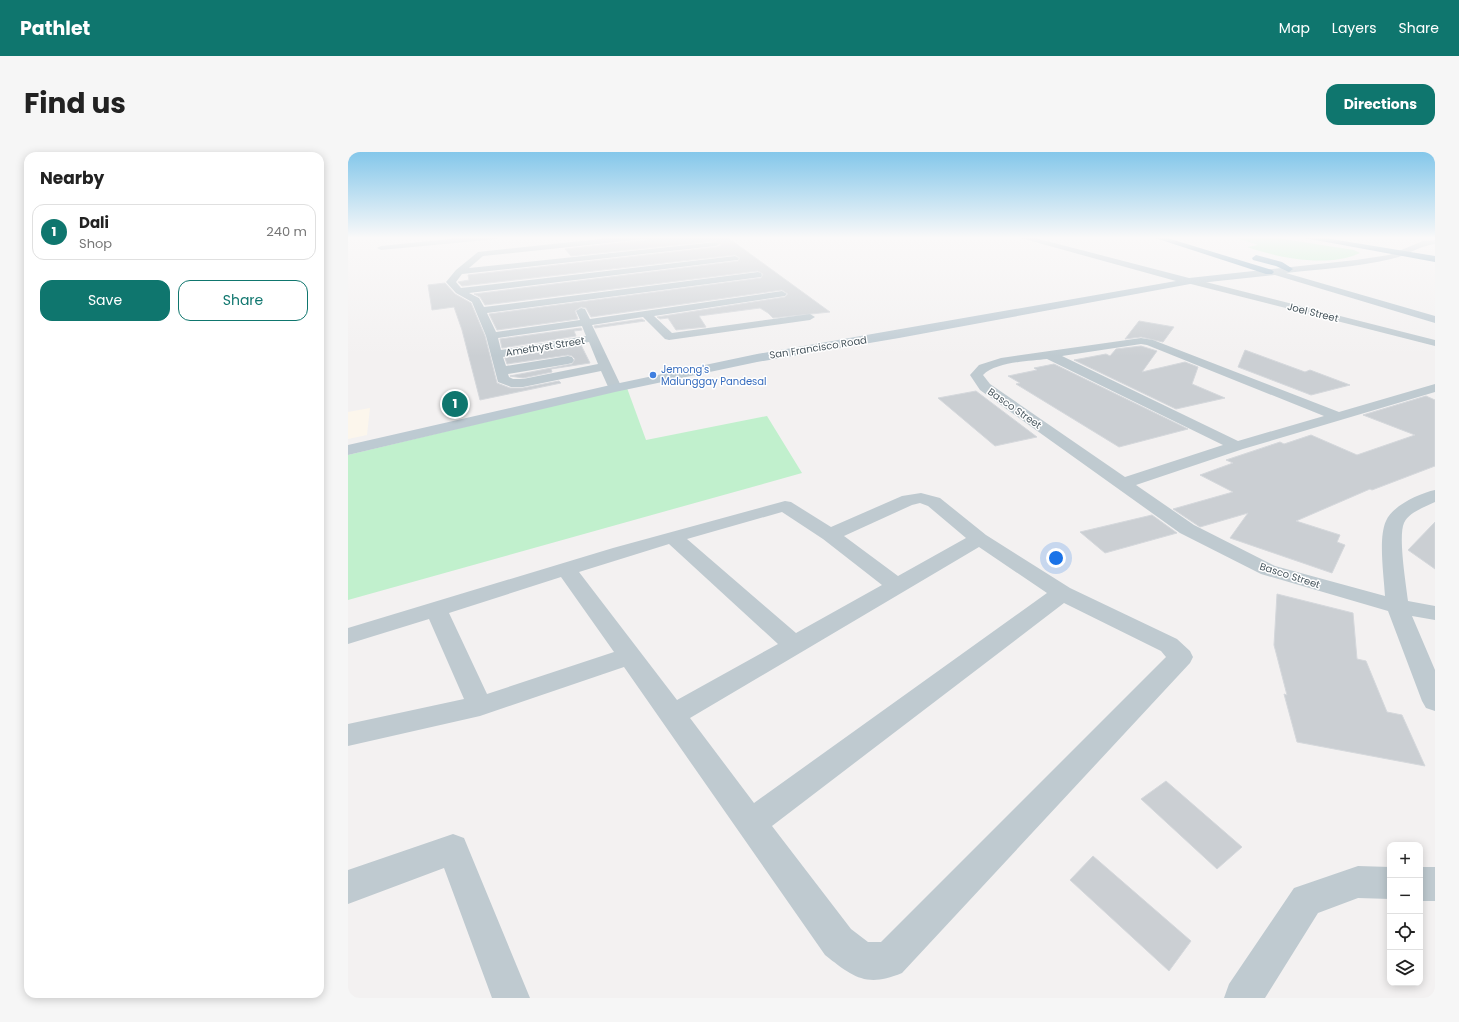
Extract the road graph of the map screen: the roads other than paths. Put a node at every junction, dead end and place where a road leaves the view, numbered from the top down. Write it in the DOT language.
graph roads {
  1 [pos="455,276"];
  2 [pos="481,276"];
  3 [pos="508,276"];
  4 [pos="563,276"];
  5 [pos="761,276"];
  6 [pos="1173,276"];
  7 [pos="1230,276"];
  8 [pos="1285,276"];
  9 [pos="1302,276"];
  10 [pos="765,279"];
  11 [pos="1190,281"];
  12 [pos="451,282"];
  13 [pos="458,291"];
  14 [pos="574,298"];
  15 [pos="744,300"];
  16 [pos="695,307"];
  17 [pos="799,308"];
  18 [pos="481,311"];
  19 [pos="646,314"];
  20 [pos="1434,318"];
  21 [pos="586,323"];
  22 [pos="766,324"];
  23 [pos="718,330"];
  24 [pos="492,336"];
  25 [pos="593,338"];
  26 [pos="1435,343"];
  27 [pos="497,354"];
  28 [pos="1049,355"];
  29 [pos="602,360"];
  30 [pos="501,371"];
  31 [pos="615,388"];
  32 [pos="1435,388"];
  33 [pos="1340,416"];
  34 [pos="1237,446"];
  35 [pos="348,450"];
  36 [pos="1124,483"];
  37 [pos="1435,495"];
  38 [pos="830,534"];
  39 [pos="673,537"];
  40 [pos="979,539"];
  41 [pos="566,569"];
  42 [pos="897,586"];
  43 [pos="1062,593"];
  44 [pos="1398,606"];
  45 [pos="436,609"];
  46 [pos="1435,613"];
  47 [pos="348,636"];
  48 [pos="794,645"];
  49 [pos="630,656"];
  50 [pos="1435,701"];
  51 [pos="480,706"];
  52 [pos="673,715"];
  53 [pos="348,735"];
  54 [pos="751,824"];
  55 [pos="1387,883"];
  56 [pos="1423,884"];
  57 [pos="1435,884"];
  58 [pos="348,888"];
  59 [pos="511,998"];
  60 [pos="1243,998"];
  1 -- 12 [label="street"];
  2 -- 12 [label="street"];
  3 -- 13 [label="street"];
  4 -- 14 [label="street"];
  5 -- 10 [label="street"];
  6 -- 11 [label="main road"];
  7 -- 11 [label="main road, San Francisco Road"];
  8 -- 20 [label="main road"];
  9 -- 20 [label="main road"];
  10 -- 14 [label="street"];
  10 -- 15 [label="street"];
  11 -- 26 [label="street, Joel Street"];
  11 -- 31 [label="main road, San Francisco Road"];
  12 -- 13 [label="street"];
  13 -- 18 [label="street"];
  14 -- 18 [label="street"];
  14 -- 21 [label="street"];
  15 -- 16 [label="street"];
  15 -- 22 [label="street"];
  16 -- 19 [label="street"];
  16 -- 23 [label="street"];
  17 -- 22 [label="street"];
  18 -- 24 [label="street"];
  19 -- 21 [label="street"];
  19 -- 23 [label="street"];
  21 -- 24 [label="street"];
  21 -- 25 [label="street"];
  22 -- 23 [label="street"];
  24 -- 27 [label="street"];
  25 -- 27 [label="street, Amethyst Street"];
  25 -- 29 [label="street"];
  27 -- 30 [label="street"];
  28 -- 33 [label="street, Basco Street"];
  28 -- 34 [label="street"];
  28 -- 36 [label="street, Basco Street"];
  29 -- 30 [label="street"];
  29 -- 30 [label="street"];
  29 -- 31 [label="street"];
  31 -- 35 [label="main road, San Francisco Road"];
  32 -- 33 [label="street"];
  33 -- 34 [label="street"];
  34 -- 36 [label="street"];
  36 -- 44 [label="street, Basco Street"];
  37 -- 44 [label="street"];
  38 -- 39 [label="street"];
  38 -- 40 [label="street"];
  38 -- 42 [label="street"];
  39 -- 41 [label="street"];
  39 -- 48 [label="street"];
  40 -- 42 [label="street"];
  40 -- 43 [label="street"];
  41 -- 45 [label="street"];
  41 -- 49 [label="street"];
  42 -- 48 [label="street"];
  43 -- 54 [label="street"];
  43 -- 54 [label="street"];
  44 -- 46 [label="street, Basco Street"];
  44 -- 50 [label="street"];
  45 -- 47 [label="street"];
  45 -- 51 [label="street"];
  48 -- 52 [label="street"];
  49 -- 51 [label="street"];
  49 -- 52 [label="street"];
  51 -- 53 [label="street"];
  52 -- 54 [label="street"];
  55 -- 60 [label="street"];
  56 -- 57 [label="street"];
  58 -- 59 [label="street"];
}
